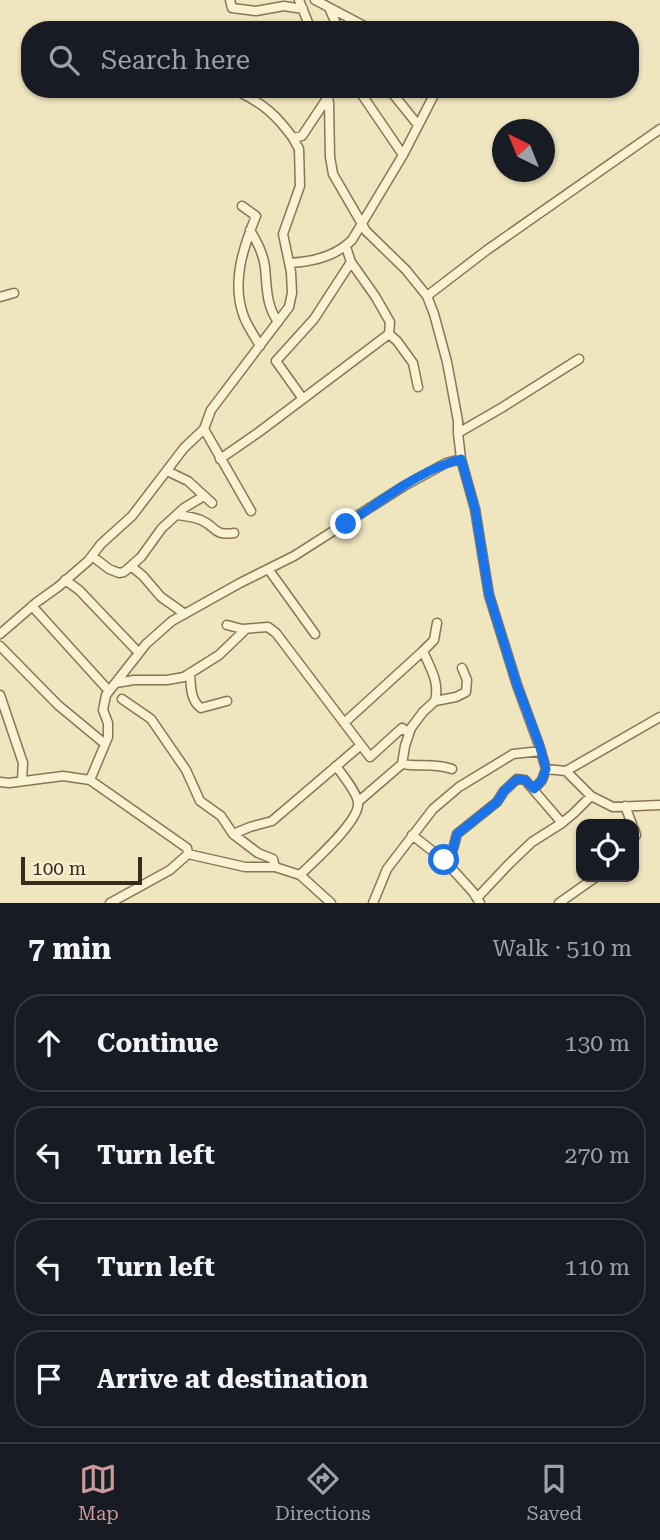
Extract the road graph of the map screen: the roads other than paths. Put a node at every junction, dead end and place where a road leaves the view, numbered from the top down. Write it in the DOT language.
graph roads {
  1 [pos="230,0"];
  2 [pos="299,0"];
  3 [pos="315,0"];
  4 [pos="303,9"];
  5 [pos="330,9"];
  6 [pos="308,21"];
  7 [pos="335,21"];
  8 [pos="354,21"];
  9 [pos="252,98"];
  10 [pos="324,98"];
  11 [pos="327,98"];
  12 [pos="364,98"];
  13 [pos="396,98"];
  14 [pos="432,98"];
  15 [pos="418,125"];
  16 [pos="660,130"];
  17 [pos="293,138"];
  18 [pos="403,155"];
  19 [pos="242,206"];
  20 [pos="362,224"];
  21 [pos="250,230"];
  22 [pos="346,247"];
  23 [pos="351,262"];
  24 [pos="289,263"];
  25 [pos="14,293"];
  26 [pos="427,296"];
  27 [pos="0,297"];
  28 [pos="278,322"];
  29 [pos="389,334"];
  30 [pos="260,346"];
  31 [pos="579,359"];
  32 [pos="418,387"];
  33 [pos="303,399"];
  34 [pos="204,429"];
  35 [pos="458,433"];
  36 [pos="220,459"];
  37 [pos="461,459"];
  38 [pos="167,471"];
  39 [pos="204,496"];
  40 [pos="212,503"];
  41 [pos="251,511"];
  42 [pos="177,514"];
  43 [pos="234,533"];
  44 [pos="92,556"];
  45 [pos="131,566"];
  46 [pos="269,570"];
  47 [pos="65,580"];
  48 [pos="32,606"];
  49 [pos="185,614"];
  50 [pos="437,624"];
  51 [pos="227,625"];
  52 [pos="246,629"];
  53 [pos="0,634"];
  54 [pos="315,634"];
  55 [pos="0,646"];
  56 [pos="423,651"];
  57 [pos="139,653"];
  58 [pos="462,668"];
  59 [pos="190,673"];
  60 [pos="116,683"];
  61 [pos="109,691"];
  62 [pos="0,695"];
  63 [pos="121,699"];
  64 [pos="227,701"];
  65 [pos="435,701"];
  66 [pos="660,717"];
  67 [pos="344,723"];
  68 [pos="409,733"];
  69 [pos="105,744"];
  70 [pos="361,745"];
  71 [pos="541,751"];
  72 [pos="402,764"];
  73 [pos="336,765"];
  74 [pos="452,769"];
  75 [pos="546,769"];
  76 [pos="566,771"];
  77 [pos="90,779"];
  78 [pos="22,780"];
  79 [pos="0,782"];
  80 [pos="534,789"];
  81 [pos="591,796"];
  82 [pos="359,801"];
  83 [pos="660,805"];
  84 [pos="625,806"];
  85 [pos="630,819"];
  86 [pos="562,823"];
  87 [pos="233,834"];
  88 [pos="412,835"];
  89 [pos="188,855"];
  90 [pos="444,860"];
  91 [pos="275,867"];
  92 [pos="300,875"];
  93 [pos="589,882"];
  94 [pos="478,901"];
  95 [pos="110,903"];
  96 [pos="331,903"];
  97 [pos="373,903"];
  98 [pos="559,903"];
  1 -- 4 [label="street"];
  2 -- 4 [label="street"];
  3 -- 5 [label="street"];
  4 -- 6 [label="street"];
  5 -- 7 [label="street"];
  5 -- 8 [label="street"];
  9 -- 17 [label="street"];
  10 -- 17 [label="street"];
  11 -- 20 [label="street"];
  12 -- 18 [label="street"];
  13 -- 15 [label="street"];
  14 -- 15 [label="street"];
  15 -- 18 [label="street"];
  16 -- 26 [label="street"];
  17 -- 24 [label="street"];
  18 -- 20 [label="street"];
  19 -- 21 [label="street"];
  20 -- 22 [label="street"];
  20 -- 26 [label="street"];
  21 -- 28 [label="street"];
  21 -- 30 [label="street"];
  22 -- 23 [label="street"];
  22 -- 24 [label="street"];
  23 -- 29 [label="street"];
  23 -- 33 [label="street"];
  24 -- 28 [label="street"];
  25 -- 27 [label="street"];
  26 -- 35 [label="street"];
  28 -- 30 [label="street"];
  29 -- 32 [label="street"];
  29 -- 33 [label="street"];
  30 -- 34 [label="street"];
  31 -- 35 [label="street"];
  33 -- 36 [label="street"];
  34 -- 36 [label="street"];
  34 -- 38 [label="street"];
  35 -- 37 [label="street"];
  36 -- 41 [label="street"];
  37 -- 46 [label="street"];
  37 -- 71 [label="street"];
  38 -- 39 [label="street"];
  38 -- 44 [label="street"];
  39 -- 40 [label="street"];
  39 -- 42 [label="street"];
  42 -- 43 [label="street"];
  42 -- 45 [label="street"];
  44 -- 45 [label="street"];
  44 -- 47 [label="street"];
  45 -- 49 [label="street"];
  46 -- 49 [label="street"];
  46 -- 54 [label="street"];
  47 -- 48 [label="street"];
  47 -- 57 [label="street"];
  48 -- 53 [label="street"];
  48 -- 61 [label="street"];
  49 -- 57 [label="street"];
  50 -- 56 [label="street"];
  51 -- 52 [label="street"];
  52 -- 59 [label="street"];
  52 -- 67 [label="street"];
  55 -- 69 [label="street"];
  56 -- 65 [label="street"];
  56 -- 67 [label="street"];
  57 -- 60 [label="street"];
  58 -- 65 [label="street"];
  59 -- 60 [label="street"];
  59 -- 64 [label="street"];
  60 -- 61 [label="street"];
  61 -- 69 [label="street"];
  62 -- 78 [label="street"];
  63 -- 87 [label="street"];
  65 -- 68 [label="street"];
  66 -- 76 [label="street"];
  67 -- 70 [label="street"];
  68 -- 70 [label="street"];
  68 -- 72 [label="street"];
  69 -- 77 [label="street"];
  70 -- 73 [label="street"];
  71 -- 75 [label="street"];
  71 -- 88 [label="street"];
  72 -- 74 [label="street"];
  72 -- 82 [label="street"];
  73 -- 82 [label="street"];
  73 -- 87 [label="street"];
  75 -- 76 [label="street"];
  75 -- 80 [label="street"];
  76 -- 81 [label="street"];
  77 -- 78 [label="street"];
  77 -- 89 [label="street"];
  78 -- 79 [label="street"];
  80 -- 86 [label="street"];
  80 -- 90 [label="street"];
  81 -- 84 [label="street"];
  81 -- 86 [label="street"];
  82 -- 92 [label="street"];
  83 -- 84 [label="street"];
  84 -- 85 [label="street"];
  86 -- 94 [label="street"];
  87 -- 91 [label="street"];
  88 -- 90 [label="street"];
  88 -- 97 [label="street"];
  89 -- 91 [label="street"];
  89 -- 95 [label="street"];
  90 -- 94 [label="street"];
  91 -- 92 [label="street"];
  92 -- 96 [label="street"];
  93 -- 98 [label="street"];
}
